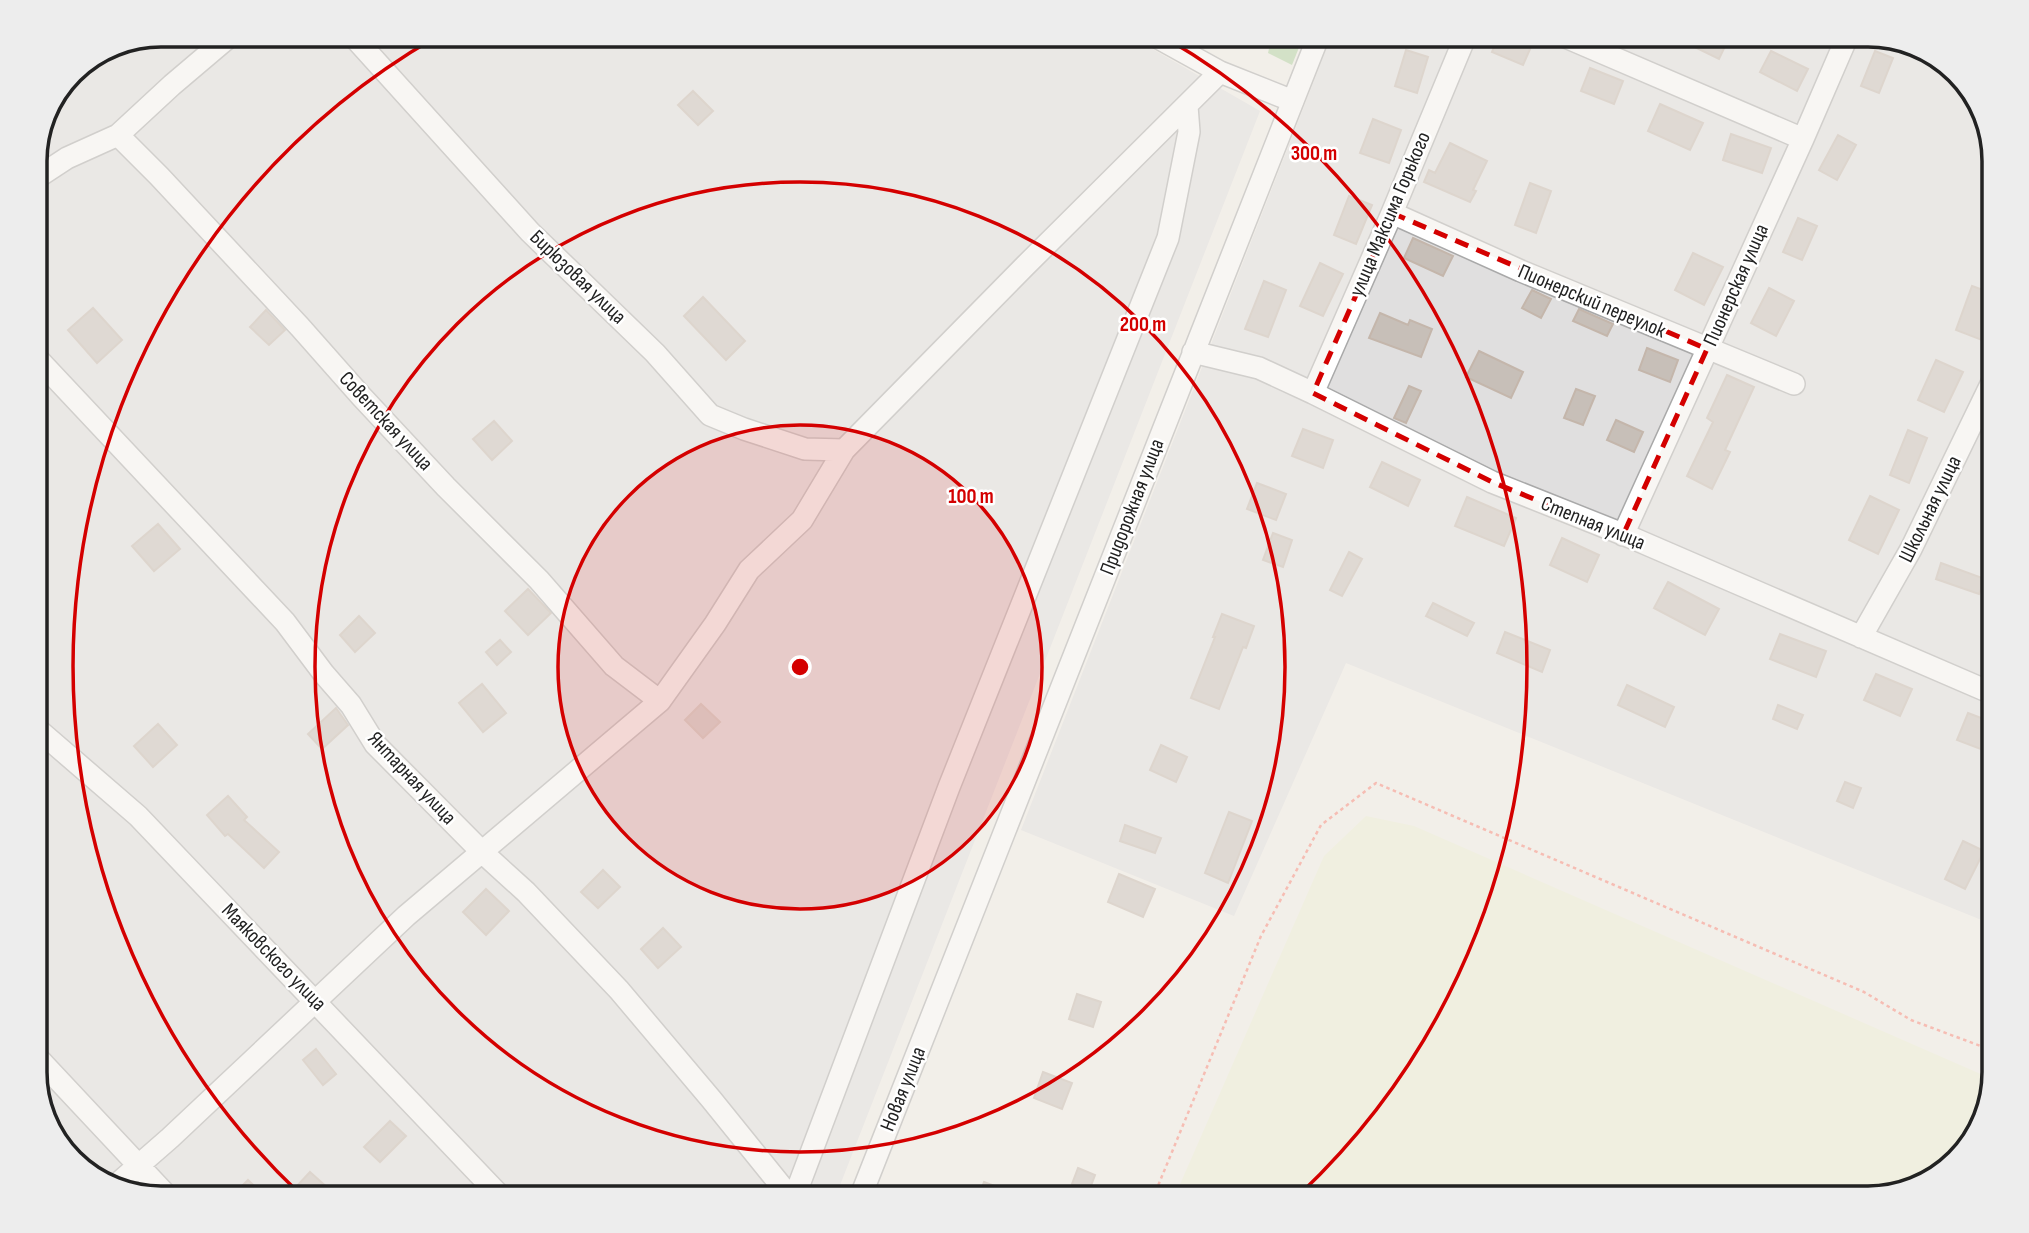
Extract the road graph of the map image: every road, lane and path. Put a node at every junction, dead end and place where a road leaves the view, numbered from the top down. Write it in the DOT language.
graph roads {
  1 [pos="217,47"];
  2 [pos="363,47"];
  3 [pos="1175,47"];
  4 [pos="1314,47"];
  5 [pos="1461,47"];
  6 [pos="1589,47"];
  7 [pos="1843,47"];
  8 [pos="1220,72"];
  9 [pos="1293,101"];
  10 [pos="1186,106"];
  11 [pos="118,135"];
  12 [pos="1803,139"];
  13 [pos="47,171"];
  14 [pos="1392,213"];
  15 [pos="1707,349"];
  16 [pos="1193,352"];
  17 [pos="47,369"];
  18 [pos="1794,384"];
  19 [pos="1313,393"];
  20 [pos="1982,402"];
  21 [pos="844,450"];
  22 [pos="1623,535"];
  23 [pos="1861,637"];
  24 [pos="1982,689"];
  25 [pos="660,701"];
  26 [pos="47,737"];
  27 [pos="482,852"];
  28 [pos="946,979"];
  29 [pos="316,1002"];
  30 [pos="1982,1047"];
  31 [pos="47,1068"];
  32 [pos="138,1165"];
  33 [pos="123,1179"];
  34 [pos="158,1186"];
  35 [pos="491,1186"];
  36 [pos="783,1186"];
  37 [pos="798,1186"];
  38 [pos="865,1186"];
  39 [pos="1158,1186"];
  1 -- 11 [label="street"];
  2 -- 21 [label="street, Бирюзовая улица"];
  3 -- 8 [label="street"];
  4 -- 9 [label="street, Придорожная улица"];
  5 -- 14 [label="street, улица Максима Горького"];
  6 -- 12 [label="street"];
  7 -- 12 [label="street, Пионерская улица"];
  8 -- 9 [label="street"];
  8 -- 10 [label="street"];
  9 -- 16 [label="street, Придорожная улица"];
  10 -- 21 [label="street"];
  10 -- 37 [label="street"];
  11 -- 13 [label="street"];
  11 -- 25 [label="street, Советская улица"];
  12 -- 15 [label="street, Пионерская улица"];
  14 -- 15 [label="street, Пионерский переулок"];
  14 -- 19 [label="street, улица Максима Горького"];
  15 -- 18 [label="street, Пионерский переулок"];
  15 -- 22 [label="street, Пионерская улица"];
  16 -- 19 [label="street, Степная улица"];
  16 -- 28 [label="street, Придорожная улица"];
  17 -- 27 [label="street, Янтарная улица"];
  19 -- 22 [label="street, Степная улица"];
  20 -- 23 [label="street, Школьная улица"];
  21 -- 25 [label="street"];
  22 -- 23 [label="street, Степная улица"];
  23 -- 24 [label="street, Степная улица"];
  25 -- 27 [label="street"];
  26 -- 29 [label="street, Маяковского улица"];
  27 -- 29 [label="street"];
  27 -- 36 [label="street, Янтарная улица"];
  28 -- 38 [label="street, Новая улица"];
  29 -- 32 [label="street"];
  29 -- 35 [label="street, Маяковского улица"];
  30 -- 39 [label="path"];
  31 -- 32 [label="street"];
  32 -- 33 [label="street"];
  32 -- 34 [label="street"];
}
